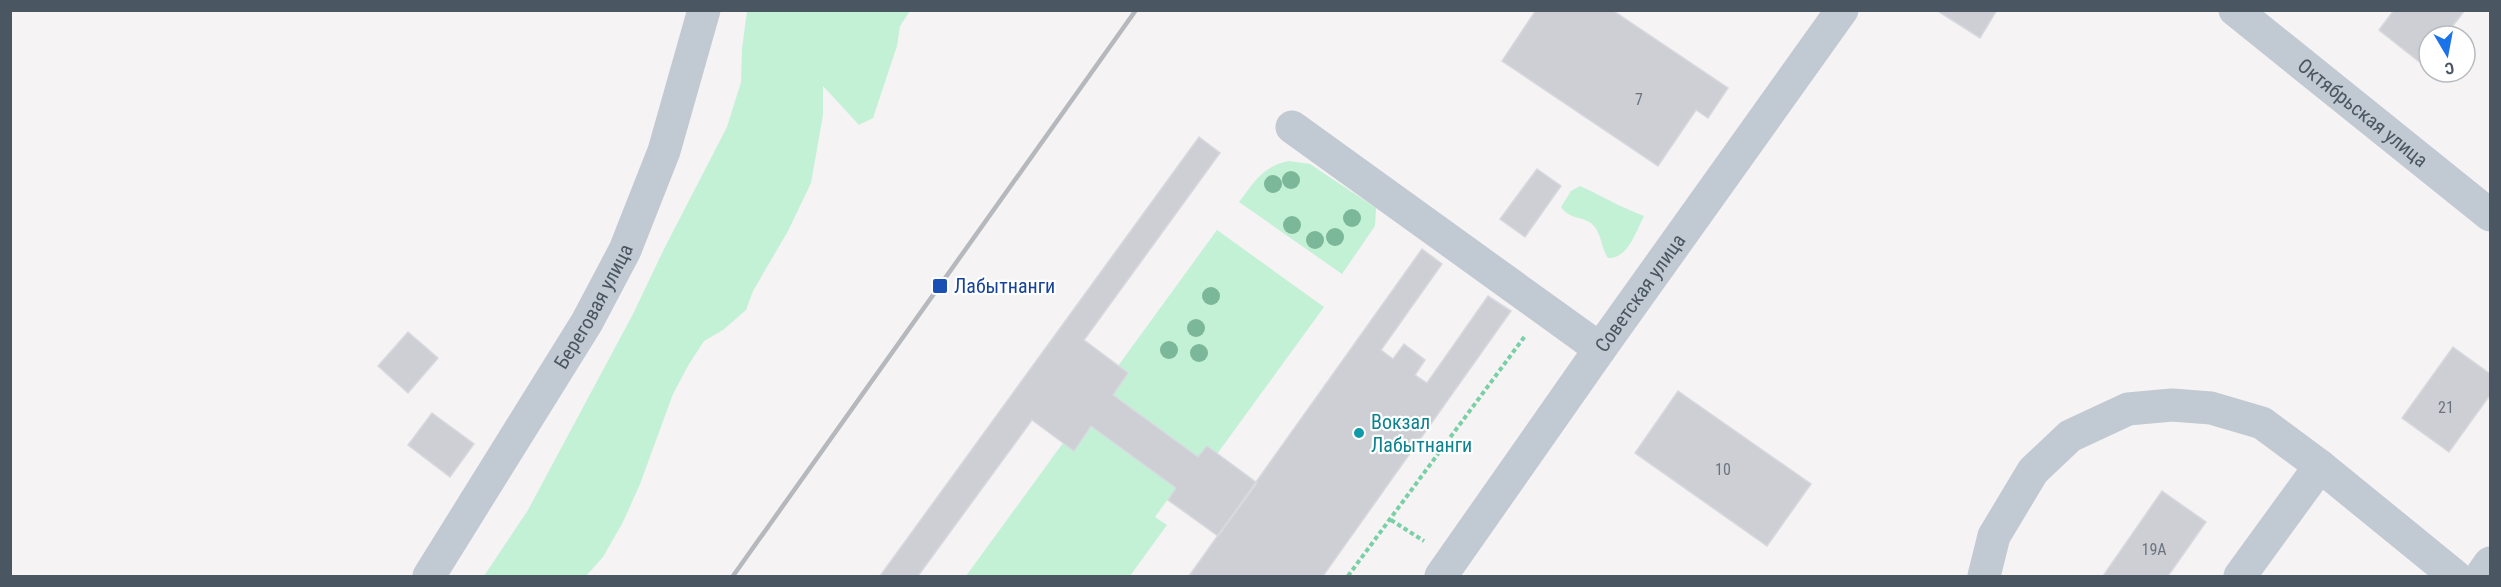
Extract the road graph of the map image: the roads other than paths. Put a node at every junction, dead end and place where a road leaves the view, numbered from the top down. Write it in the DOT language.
graph roads {
  1 [pos="704,10"];
  2 [pos="1842,10"];
  3 [pos="2235,10"];
  4 [pos="1292,128"];
  5 [pos="2490,215"];
  6 [pos="1600,349"];
  7 [pos="2320,466"];
  8 [pos="2490,563"];
  9 [pos="429,576"];
  10 [pos="1441,576"];
  11 [pos="1984,576"];
  12 [pos="2240,576"];
  13 [pos="2455,576"];
  14 [pos="2481,576"];
  1 -- 9 [label="street, Береговая улица"];
  2 -- 6 [label="street, Советская улица"];
  3 -- 5 [label="street, Октябрьская улица"];
  4 -- 6 [label="street"];
  6 -- 10 [label="street, Советская улица"];
  7 -- 11 [label="street"];
  7 -- 12 [label="street"];
  7 -- 13 [label="street"];
  8 -- 14 [label="street"];
}
